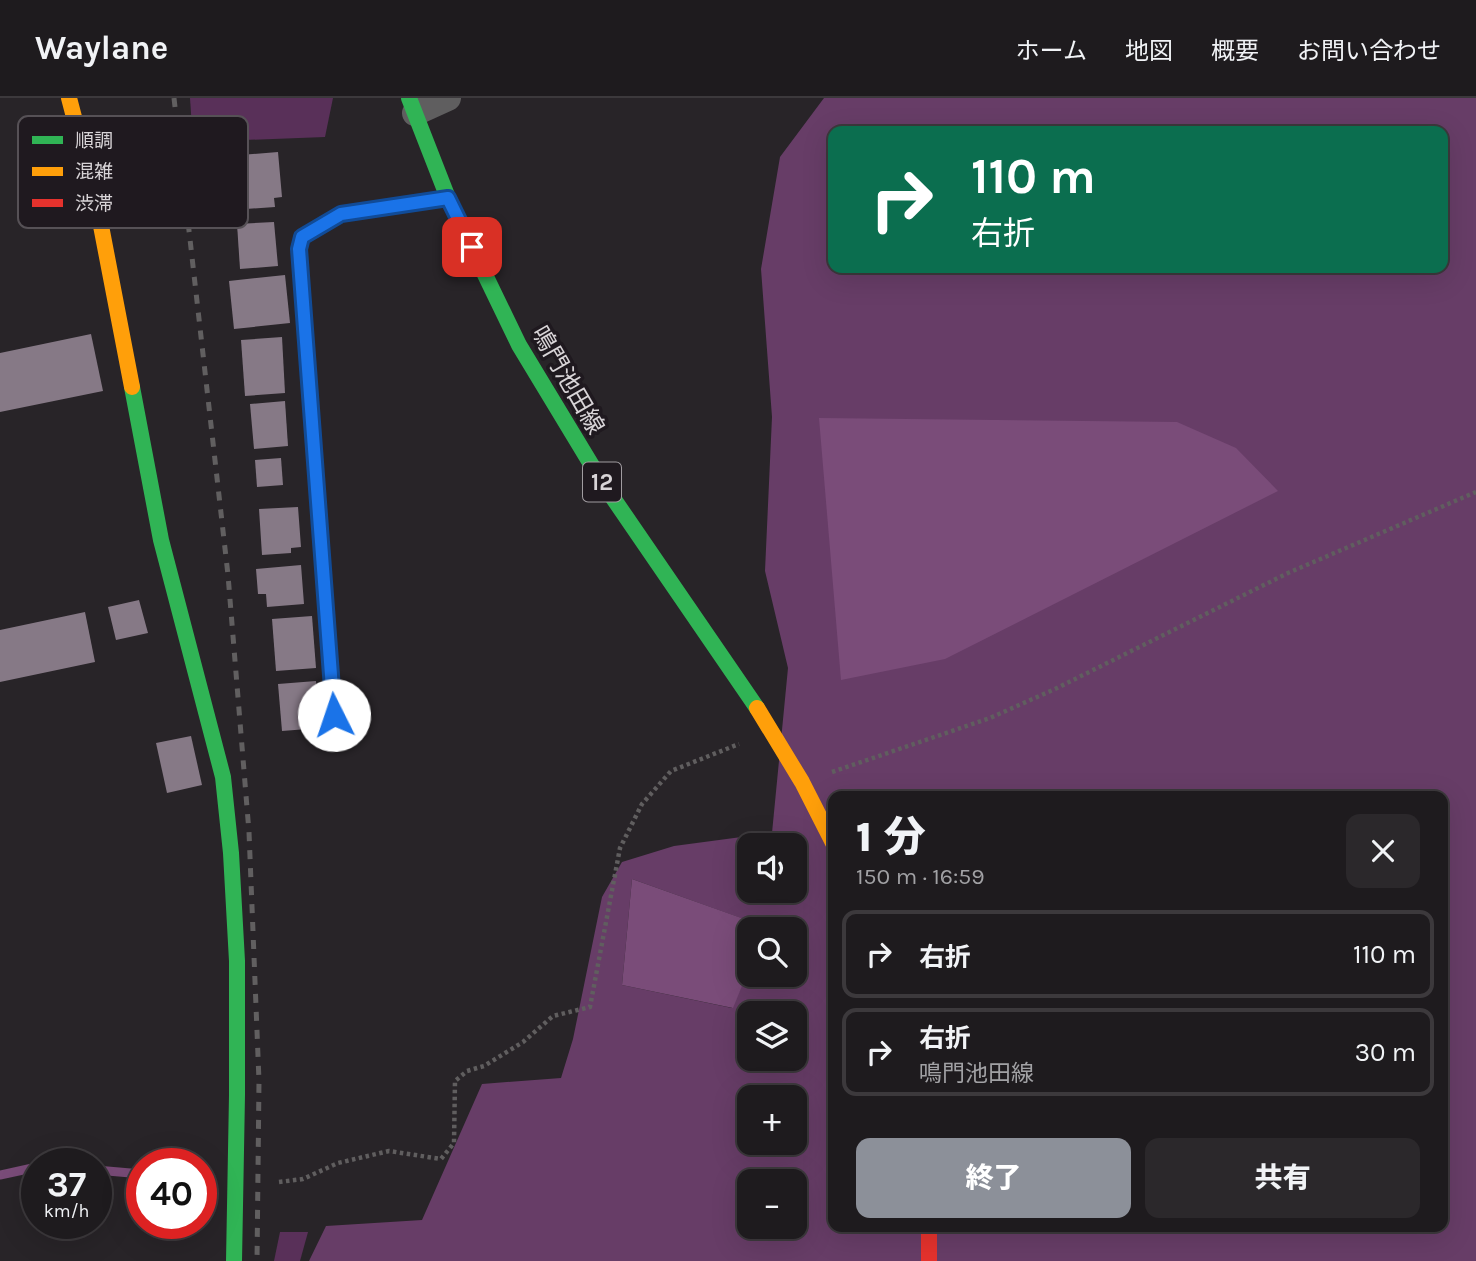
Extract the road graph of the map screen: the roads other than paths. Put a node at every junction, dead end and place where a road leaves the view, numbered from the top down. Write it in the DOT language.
graph roads {
  1 [pos="69,98"];
  2 [pos="448,98"];
  3 [pos="412,106"];
  4 [pos="74,116"];
  5 [pos="448,198"];
  6 [pos="101,228"];
  7 [pos="334,715"];
  8 [pos="828,833"];
  9 [pos="929,1232"];
  10 [pos="234,1261"];
  11 [pos="929,1261"];
  1 -- 4 [label="street"];
  2 -- 3 [label="street"];
  3 -- 5 [label="street, 鳴門池田線 / 12"];
  5 -- 7 [label="street"];
  5 -- 8 [label="street, 鳴門池田線 / 12"];
  6 -- 10 [label="street"];
  9 -- 11 [label="street"];
}
